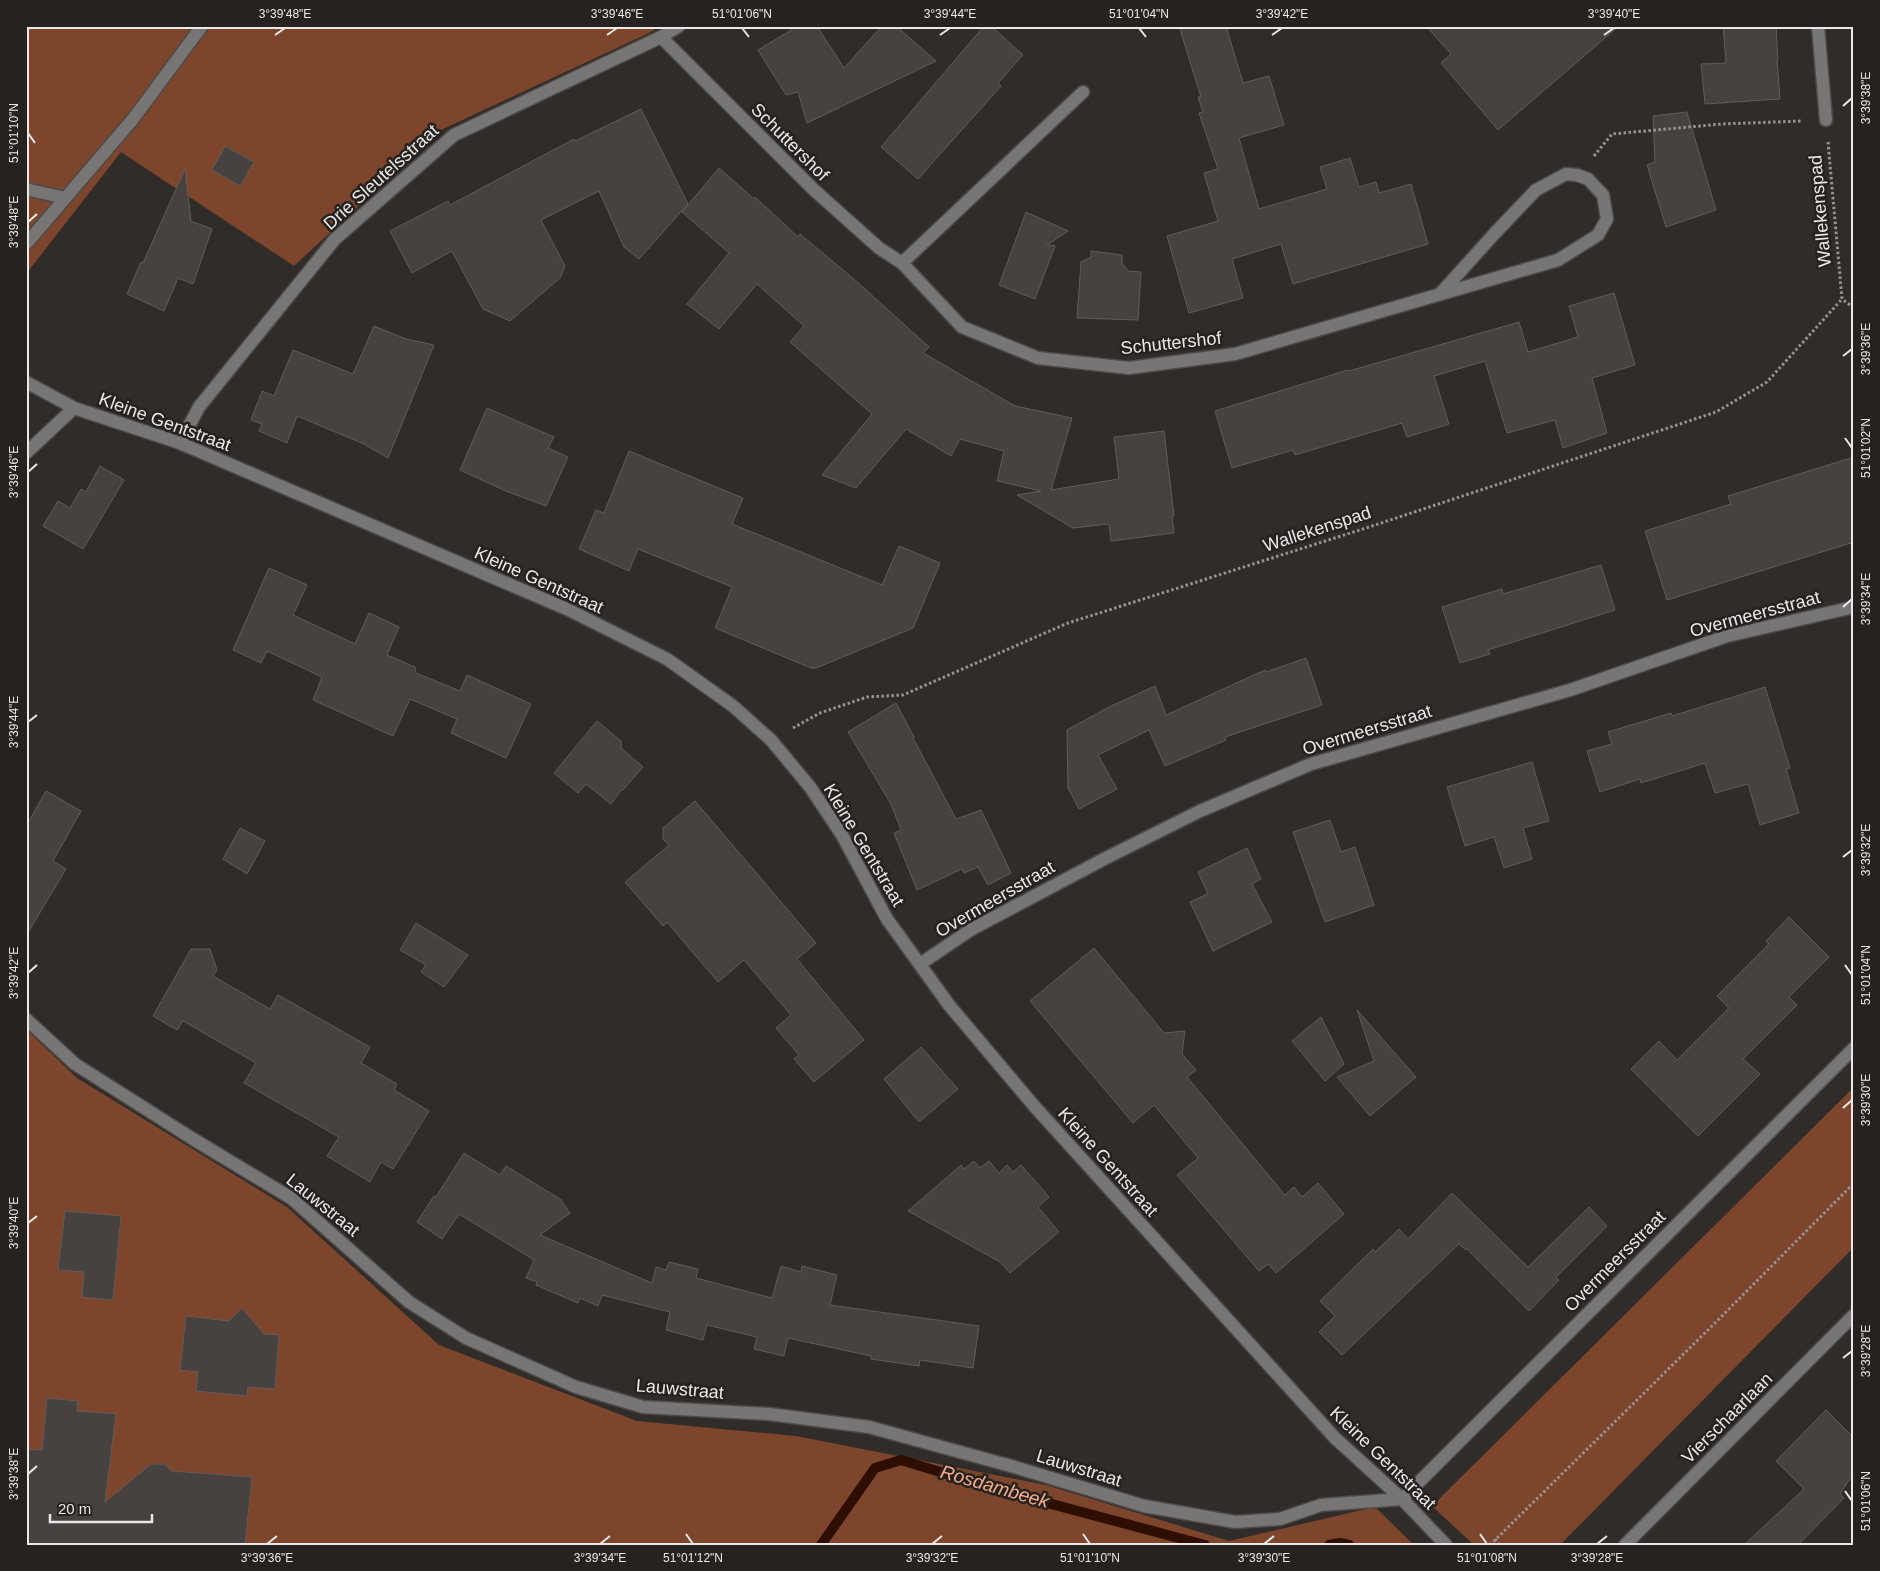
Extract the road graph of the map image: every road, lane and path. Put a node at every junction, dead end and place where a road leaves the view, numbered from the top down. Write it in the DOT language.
graph roads {
  1 [pos="202,26"];
  2 [pos="679,26"];
  3 [pos="1818,26"];
  4 [pos="661,37"];
  5 [pos="1083,92"];
  6 [pos="1826,120"];
  7 [pos="1577,175"];
  8 [pos="26,189"];
  9 [pos="65,198"];
  10 [pos="26,244"];
  11 [pos="902,263"];
  12 [pos="1440,294"];
  13 [pos="1842,299"];
  14 [pos="1854,308"];
  15 [pos="26,382"];
  16 [pos="74,408"];
  17 [pos="180,443"];
  18 [pos="26,453"];
  19 [pos="1854,607"];
  20 [pos="771,740"];
  21 [pos="920,964"];
  22 [pos="26,1020"];
  23 [pos="1854,1048"];
  24 [pos="1854,1183"];
  25 [pos="1854,1315"];
  26 [pos="1402,1499"];
  27 [pos="1495,1539"];
  28 [pos="1446,1545"];
  29 [pos="1490,1545"];
  30 [pos="1499,1545"];
  31 [pos="1625,1545"];
  1 -- 9 [label="street"];
  2 -- 4 [label="street, Drie Sleutelsstraat"];
  3 -- 6 [label="street"];
  4 -- 11 [label="street, Schuttershof"];
  4 -- 17 [label="street, Drie Sleutelsstraat"];
  5 -- 11 [label="street"];
  6 -- 7 [label="path"];
  6 -- 13 [label="path, Wallekenspad"];
  7 -- 12 [label="street"];
  7 -- 12 [label="street, Schuttershof"];
  8 -- 9 [label="street"];
  9 -- 10 [label="street"];
  11 -- 12 [label="street, Schuttershof"];
  13 -- 14 [label="path"];
  13 -- 20 [label="path, Wallekenspad"];
  15 -- 16 [label="street, Kleine Gentstraat"];
  16 -- 17 [label="street, Kleine Gentstraat"];
  16 -- 18 [label="street, Kleine Gentstraat"];
  17 -- 20 [label="street, Kleine Gentstraat"];
  19 -- 21 [label="street, Overmeersstraat"];
  20 -- 21 [label="street, Kleine Gentstraat"];
  21 -- 26 [label="street, Kleine Gentstraat"];
  22 -- 26 [label="street, Lauwstraat"];
  23 -- 26 [label="street, Overmeersstraat"];
  24 -- 27 [label="path"];
  25 -- 31 [label="street, Vierschaarlaan"];
  26 -- 28 [label="street, Kleine Gentstraat"];
  27 -- 29 [label="path"];
  27 -- 30 [label="path"];
}
